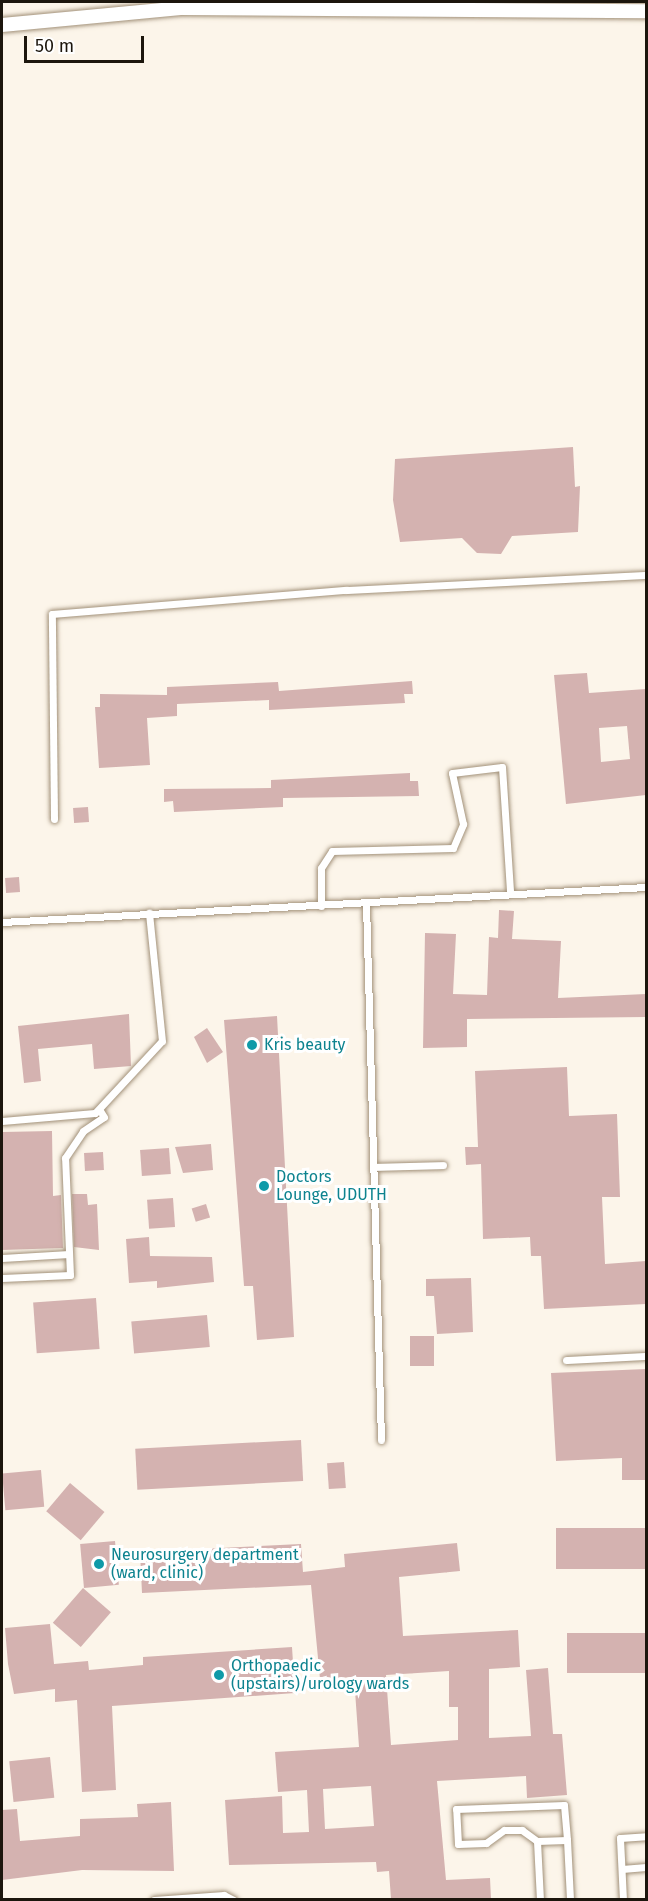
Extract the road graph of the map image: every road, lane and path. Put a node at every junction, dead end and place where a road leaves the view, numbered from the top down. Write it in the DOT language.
graph roads {
  1 [pos="646,11"];
  2 [pos="2,25"];
  3 [pos="646,576"];
  4 [pos="54,819"];
  5 [pos="646,887"];
  6 [pos="510,892"];
  7 [pos="366,903"];
  8 [pos="321,906"];
  9 [pos="149,913"];
  10 [pos="2,922"];
  11 [pos="99,1109"];
  12 [pos="2,1121"];
  13 [pos="444,1165"];
  14 [pos="375,1167"];
  15 [pos="69,1254"];
  16 [pos="2,1258"];
  17 [pos="2,1278"];
  18 [pos="646,1356"];
  19 [pos="566,1360"];
  20 [pos="381,1440"];
  21 [pos="646,1836"];
  22 [pos="567,1840"];
  23 [pos="537,1841"];
  24 [pos="646,1867"];
  25 [pos="622,1869"];
  26 [pos="205,1898"];
  27 [pos="154,1899"];
  28 [pos="234,1899"];
  29 [pos="540,1899"];
  30 [pos="570,1899"];
  31 [pos="623,1899"];
  1 -- 2 [label="street"];
  3 -- 4 [label="lane"];
  5 -- 6 [label="lane"];
  6 -- 7 [label="lane"];
  6 -- 8 [label="lane"];
  7 -- 8 [label="lane"];
  7 -- 14 [label="lane"];
  8 -- 9 [label="lane"];
  9 -- 10 [label="lane"];
  9 -- 11 [label="lane"];
  11 -- 12 [label="lane"];
  11 -- 15 [label="lane"];
  13 -- 14 [label="lane"];
  14 -- 20 [label="lane"];
  15 -- 16 [label="lane"];
  15 -- 17 [label="lane"];
  18 -- 19 [label="lane"];
  21 -- 25 [label="lane"];
  22 -- 23 [label="lane"];
  22 -- 23 [label="lane"];
  22 -- 30 [label="lane"];
  23 -- 29 [label="lane"];
  24 -- 25 [label="lane"];
  25 -- 31 [label="lane"];
  26 -- 27 [label="lane"];
  26 -- 28 [label="lane"];
}
